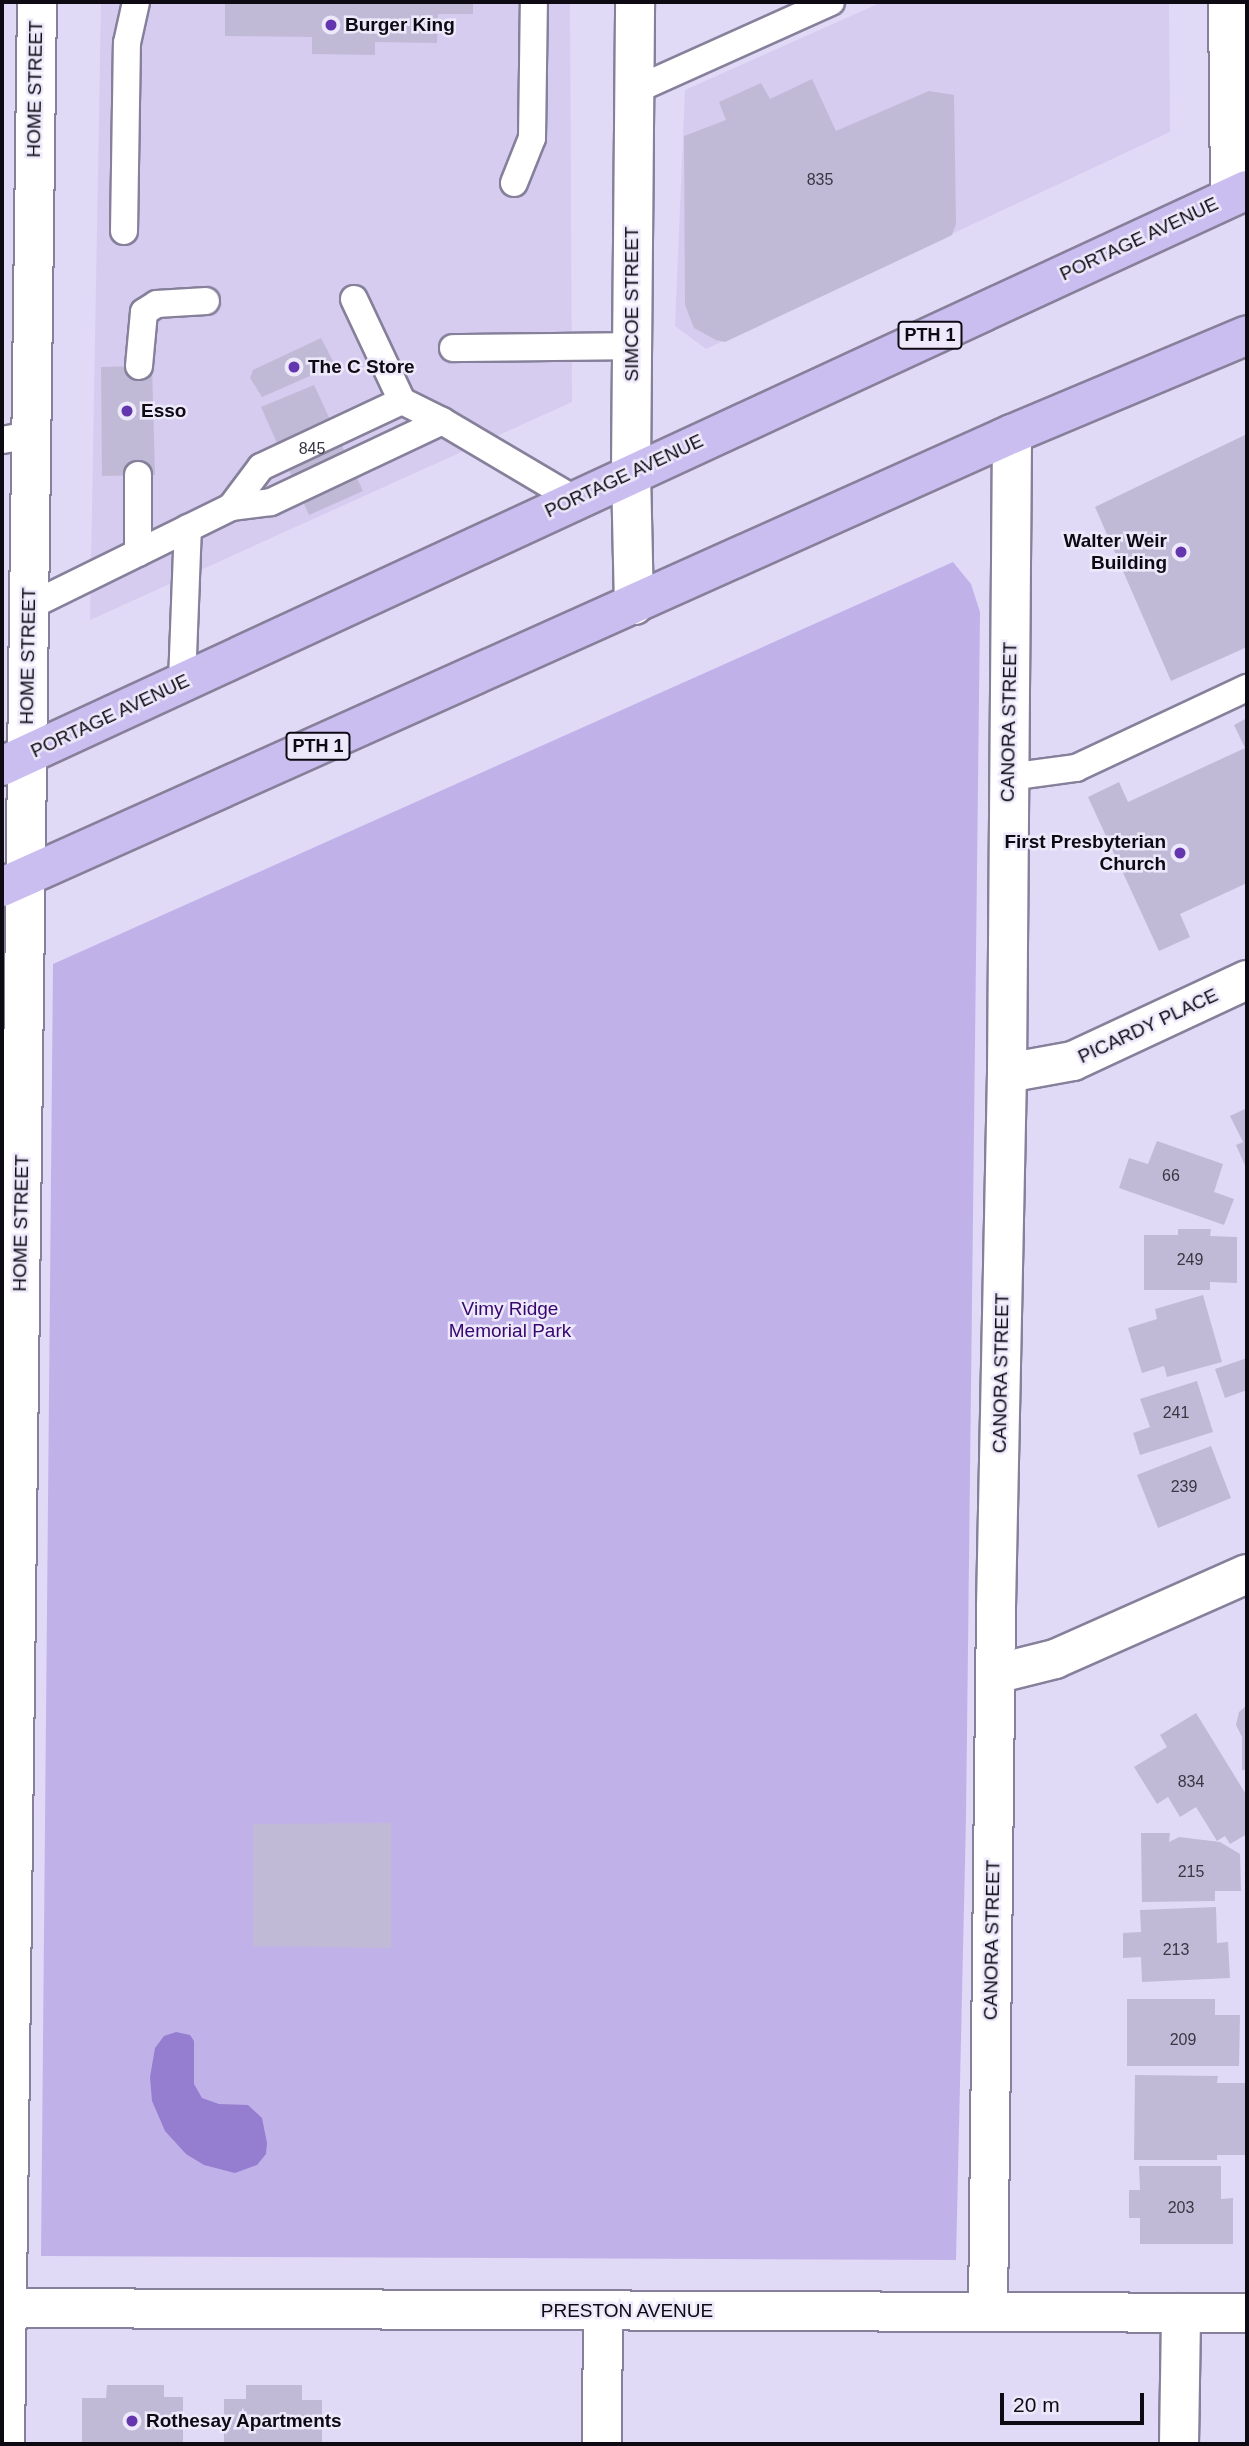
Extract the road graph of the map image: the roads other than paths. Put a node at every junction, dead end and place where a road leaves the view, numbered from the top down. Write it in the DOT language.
graph roads {
  1 [pos="37,2"];
  2 [pos="135,2"];
  3 [pos="534,2"];
  4 [pos="635,2"];
  5 [pos="831,2"];
  6 [pos="1228,2"];
  7 [pos="634,91"];
  8 [pos="514,183"];
  9 [pos="1238,193"];
  10 [pos="124,231"];
  11 [pos="354,299"];
  12 [pos="206,301"];
  13 [pos="1247,335"];
  14 [pos="631,346"];
  15 [pos="453,348"];
  16 [pos="139,366"];
  17 [pos="402,401"];
  18 [pos="442,421"];
  19 [pos="1012,434"];
  20 [pos="16,438"];
  21 [pos="631,472"];
  22 [pos="138,475"];
  23 [pos="573,499"];
  24 [pos="231,507"];
  25 [pos="188,528"];
  26 [pos="138,552"];
  27 [pos="634,605"];
  28 [pos="28,607"];
  29 [pos="182,682"];
  30 [pos="1247,688"];
  31 [pos="14,760"];
  32 [pos="1009,777"];
  33 [pos="14,881"];
  34 [pos="1247,981"];
  35 [pos="1007,1073"];
  36 [pos="11,1206"];
  37 [pos="1247,1574"];
  38 [pos="995,1674"];
  39 [pos="6,2308"];
  40 [pos="603,2310"];
  41 [pos="988,2312"];
  42 [pos="1181,2313"];
  43 [pos="1247,2314"];
  44 [pos="5,2444"];
  45 [pos="602,2444"];
  46 [pos="1179,2444"];
  1 -- 20 [label="street, HOME STREET"];
  2 -- 10 [label="lane"];
  3 -- 8 [label="lane"];
  4 -- 7 [label="street, SIMCOE STREET"];
  5 -- 7 [label="lane"];
  6 -- 9 [label="street"];
  7 -- 14 [label="street, SIMCOE STREET"];
  9 -- 21 [label="highway, PORTAGE AVENUE / PTH 1"];
  11 -- 17 [label="lane"];
  12 -- 16 [label="lane"];
  13 -- 19 [label="highway, PTH 1"];
  14 -- 15 [label="lane"];
  14 -- 21 [label="street, SIMCOE STREET"];
  17 -- 18 [label="lane"];
  17 -- 24 [label="lane"];
  18 -- 23 [label="lane"];
  18 -- 24 [label="lane"];
  19 -- 27 [label="highway, PTH 1"];
  19 -- 32 [label="street, CANORA STREET"];
  20 -- 28 [label="street, HOME STREET"];
  21 -- 23 [label="highway, PORTAGE AVENUE / PTH 1"];
  21 -- 27 [label="street, SIMCOE STREET"];
  22 -- 26 [label="lane"];
  23 -- 29 [label="highway, PORTAGE AVENUE / PTH 1"];
  24 -- 25 [label="lane"];
  25 -- 26 [label="lane"];
  25 -- 29 [label="lane"];
  26 -- 28 [label="lane"];
  27 -- 33 [label="highway, PTH 1"];
  28 -- 31 [label="street, HOME STREET"];
  29 -- 31 [label="highway, PORTAGE AVENUE / PTH 1"];
  30 -- 32 [label="lane"];
  31 -- 33 [label="street, HOME STREET"];
  32 -- 35 [label="street, CANORA STREET"];
  33 -- 36 [label="street, HOME STREET"];
  34 -- 35 [label="street, PICARDY PLACE"];
  35 -- 38 [label="street, CANORA STREET"];
  36 -- 39 [label="street, HOME STREET"];
  37 -- 38 [label="street"];
  38 -- 41 [label="street, CANORA STREET"];
  39 -- 40 [label="street, PRESTON AVENUE"];
  39 -- 44 [label="street, HOME STREET"];
  40 -- 41 [label="street, PRESTON AVENUE"];
  40 -- 45 [label="street"];
  41 -- 42 [label="street, PRESTON AVENUE"];
  42 -- 43 [label="street, PRESTON AVENUE"];
  42 -- 46 [label="street"];
}
